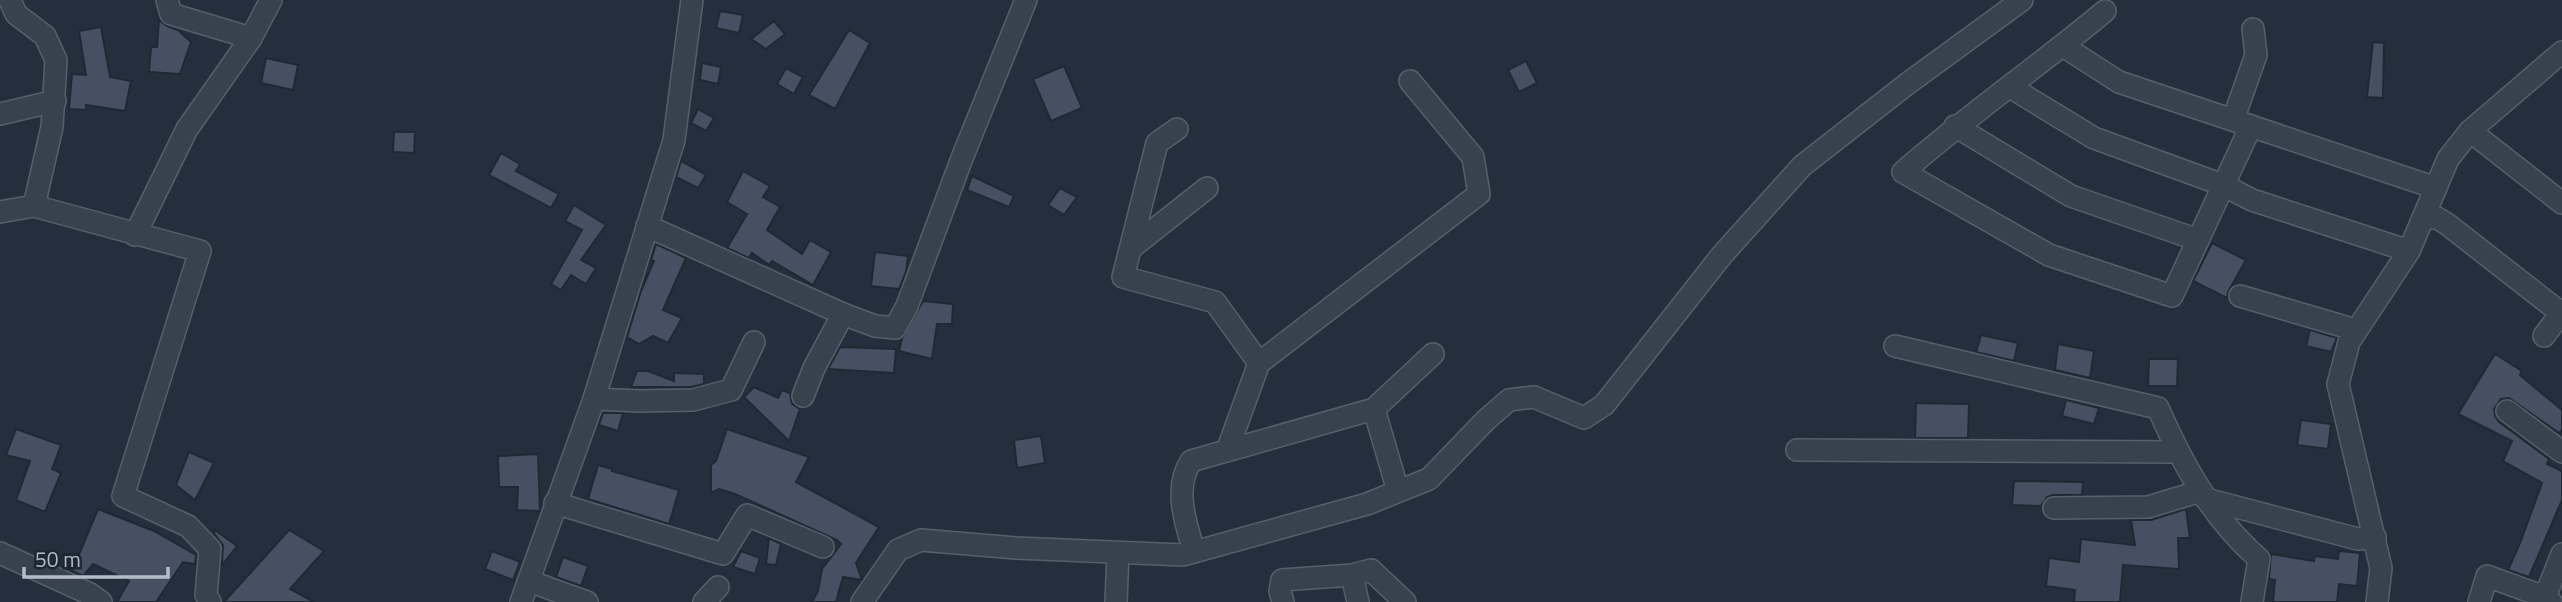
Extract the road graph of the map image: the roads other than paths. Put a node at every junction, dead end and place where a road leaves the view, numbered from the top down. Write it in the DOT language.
graph roads {
  1 [pos="10,0"];
  2 [pos="167,0"];
  3 [pos="271,0"];
  4 [pos="692,0"];
  5 [pos="1026,0"];
  6 [pos="2022,0"];
  7 [pos="2105,11"];
  8 [pos="2253,29"];
  9 [pos="251,38"];
  10 [pos="2063,46"];
  11 [pos="2562,52"];
  12 [pos="1410,81"];
  13 [pos="2010,87"];
  14 [pos="55,101"];
  15 [pos="0,114"];
  16 [pos="2243,123"];
  17 [pos="1955,126"];
  18 [pos="1177,129"];
  19 [pos="2470,131"];
  20 [pos="2223,185"];
  21 [pos="1207,188"];
  22 [pos="2436,188"];
  23 [pos="2562,203"];
  24 [pos="34,206"];
  25 [pos="0,212"];
  26 [pos="2423,218"];
  27 [pos="647,226"];
  28 [pos="135,235"];
  29 [pos="2198,240"];
  30 [pos="1131,248"];
  31 [pos="2409,251"];
  32 [pos="2240,296"];
  33 [pos="843,314"];
  34 [pos="2356,330"];
  35 [pos="2544,336"];
  36 [pos="754,342"];
  37 [pos="1895,346"];
  38 [pos="1433,354"];
  39 [pos="1259,363"];
  40 [pos="803,396"];
  41 [pos="594,399"];
  42 [pos="1374,409"];
  43 [pos="2507,411"];
  44 [pos="1797,450"];
  45 [pos="1227,451"];
  46 [pos="2177,452"];
  47 [pos="2562,452"];
  48 [pos="1398,491"];
  49 [pos="2203,495"];
  50 [pos="555,503"];
  51 [pos="2053,508"];
  52 [pos="2375,537"];
  53 [pos="823,547"];
  54 [pos="1194,552"];
  55 [pos="0,553"];
  56 [pos="1118,553"];
  57 [pos="2561,560"];
  58 [pos="1352,575"];
  59 [pos="529,581"];
  60 [pos="2548,599"];
  61 [pos="101,602"];
  62 [pos="210,602"];
  63 [pos="522,602"];
  64 [pos="587,602"];
  65 [pos="862,602"];
  66 [pos="1116,602"];
  67 [pos="1283,602"];
  68 [pos="1358,602"];
  69 [pos="1405,602"];
  70 [pos="2252,602"];
  71 [pos="2377,602"];
  72 [pos="2479,602"];
  1 -- 14 [label="street"];
  2 -- 9 [label="street"];
  3 -- 9 [label="street"];
  4 -- 27 [label="street"];
  5 -- 33 [label="street"];
  6 -- 48 [label="street"];
  7 -- 10 [label="street"];
  8 -- 16 [label="street"];
  9 -- 28 [label="street"];
  10 -- 13 [label="street"];
  10 -- 16 [label="street"];
  11 -- 19 [label="street"];
  12 -- 39 [label="street"];
  13 -- 17 [label="street"];
  13 -- 20 [label="street"];
  14 -- 15 [label="street"];
  14 -- 24 [label="street"];
  16 -- 20 [label="street"];
  16 -- 22 [label="street"];
  17 -- 29 [label="street"];
  17 -- 29 [label="street"];
  18 -- 30 [label="street"];
  19 -- 22 [label="street"];
  19 -- 23 [label="street"];
  20 -- 29 [label="street"];
  20 -- 31 [label="street"];
  21 -- 30 [label="street"];
  22 -- 26 [label="street"];
  24 -- 25 [label="street"];
  24 -- 28 [label="street"];
  26 -- 31 [label="street"];
  26 -- 35 [label="street"];
  27 -- 33 [label="street"];
  27 -- 41 [label="street"];
  28 -- 62 [label="street"];
  30 -- 39 [label="street"];
  31 -- 34 [label="street"];
  32 -- 34 [label="street"];
  33 -- 40 [label="street"];
  34 -- 52 [label="street"];
  36 -- 41 [label="street"];
  37 -- 46 [label="street"];
  38 -- 42 [label="street"];
  39 -- 45 [label="street"];
  41 -- 50 [label="street"];
  42 -- 45 [label="street"];
  42 -- 48 [label="street"];
  43 -- 47 [label="street"];
  44 -- 46 [label="street"];
  45 -- 54 [label="street"];
  46 -- 49 [label="street"];
  48 -- 54 [label="street"];
  49 -- 51 [label="street"];
  49 -- 52 [label="street"];
  49 -- 70 [label="street"];
  50 -- 53 [label="street"];
  50 -- 59 [label="street"];
  52 -- 71 [label="street"];
  54 -- 56 [label="street"];
  55 -- 61 [label="street"];
  56 -- 65 [label="street"];
  56 -- 66 [label="street"];
  57 -- 60 [label="street"];
  58 -- 67 [label="street"];
  58 -- 68 [label="street"];
  58 -- 69 [label="street"];
  59 -- 63 [label="street"];
  59 -- 64 [label="street"];
  60 -- 72 [label="street"];
}
